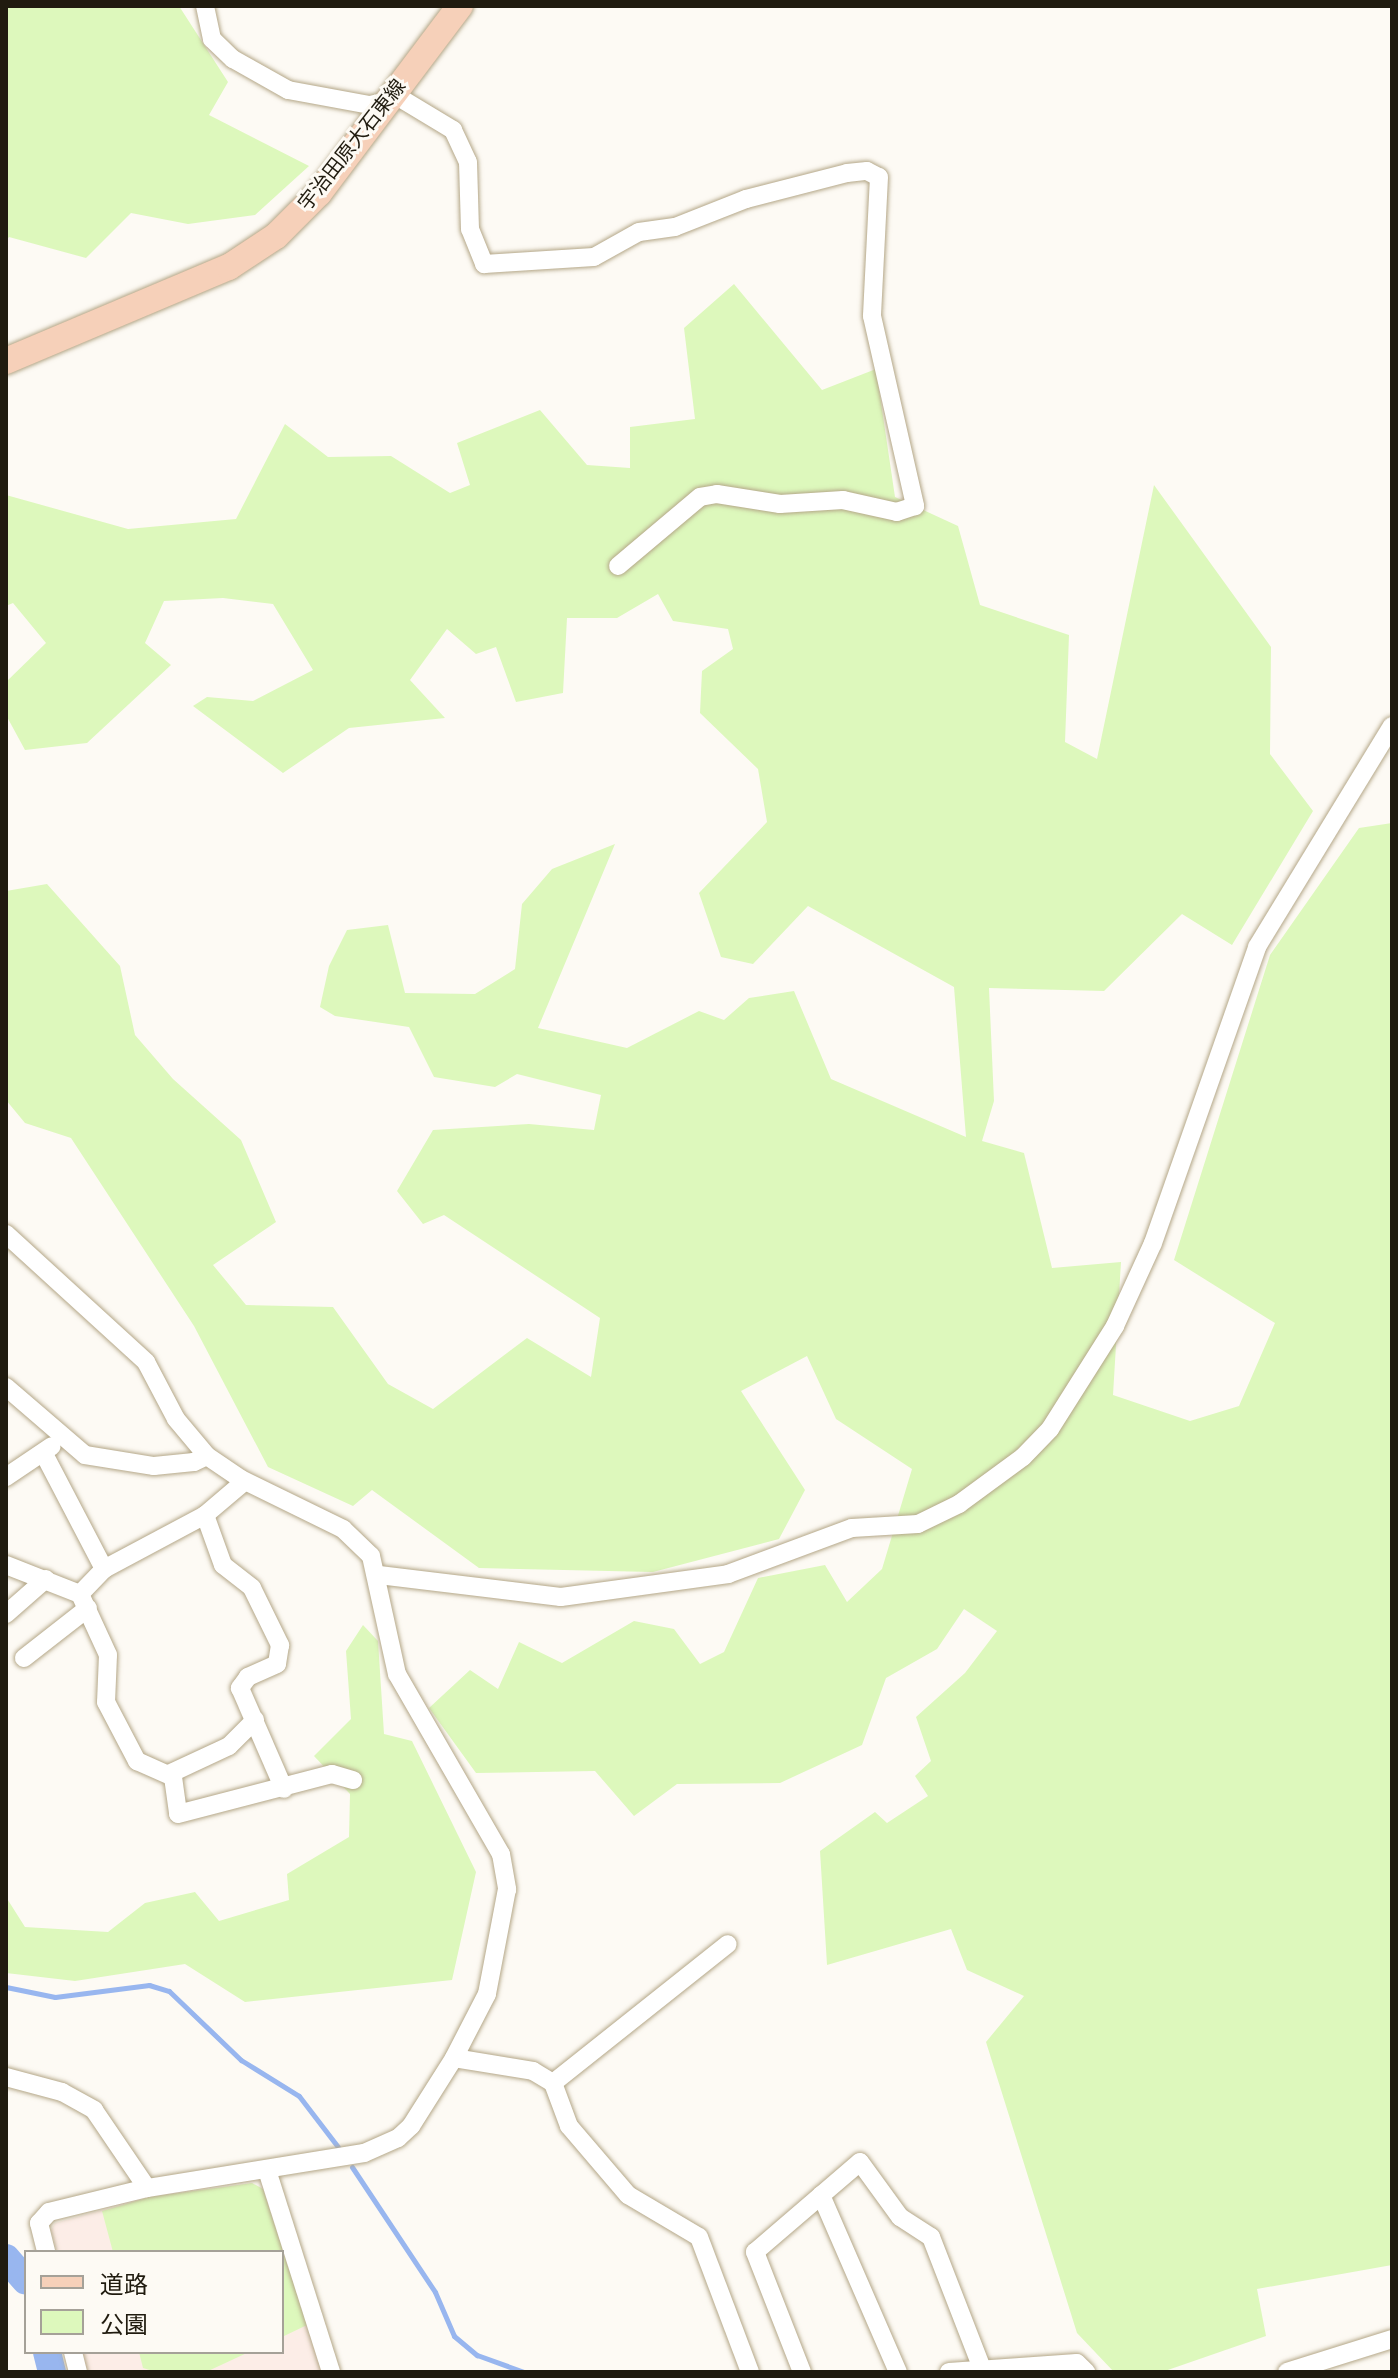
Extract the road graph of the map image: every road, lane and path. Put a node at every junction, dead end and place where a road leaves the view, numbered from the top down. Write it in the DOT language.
graph roads {
  1 [pos="205,6"];
  2 [pos="460,6"];
  3 [pos="387,101"];
  4 [pos="6,361"];
  5 [pos="618,566"];
  6 [pos="1392,726"];
  7 [pos="6,1234"];
  8 [pos="6,1387"];
  9 [pos="60,1439"];
  10 [pos="44,1454"];
  11 [pos="207,1456"];
  12 [pos="6,1477"];
  13 [pos="245,1481"];
  14 [pos="205,1515"];
  15 [pos="6,1565"];
  16 [pos="104,1569"];
  17 [pos="379,1575"];
  18 [pos="46,1579"];
  19 [pos="84,1601"];
  20 [pos="6,1614"];
  21 [pos="24,1658"];
  22 [pos="255,1720"];
  23 [pos="169,1774"];
  24 [pos="353,1780"];
  25 [pos="284,1789"];
  26 [pos="728,1944"];
  27 [pos="454,2058"];
  28 [pos="6,2077"];
  29 [pos="553,2083"];
  30 [pos="267,2170"];
  31 [pos="147,2188"];
  32 [pos="821,2195"];
  33 [pos="46,2250"];
  34 [pos="1392,2339"];
  35 [pos="983,2371"];
  36 [pos="331,2372"];
  37 [pos="750,2372"];
  38 [pos="802,2372"];
  39 [pos="898,2372"];
  40 [pos="949,2372"];
  41 [pos="1086,2372"];
  42 [pos="1287,2372"];
  1 -- 3 [label="street"];
  2 -- 3 [label="main road, 宇治田原大石東線"];
  3 -- 4 [label="main road, 宇治田原大石東線"];
  3 -- 5 [label="street"];
  6 -- 17 [label="street"];
  7 -- 11 [label="street"];
  8 -- 9 [label="street"];
  9 -- 10 [label="street"];
  9 -- 11 [label="street"];
  10 -- 12 [label="street"];
  10 -- 16 [label="street"];
  11 -- 13 [label="street"];
  13 -- 14 [label="street"];
  13 -- 17 [label="street"];
  14 -- 16 [label="street"];
  14 -- 22 [label="street"];
  15 -- 18 [label="street"];
  16 -- 19 [label="street"];
  17 -- 27 [label="street"];
  18 -- 19 [label="street"];
  18 -- 20 [label="street"];
  19 -- 21 [label="street"];
  19 -- 23 [label="street"];
  22 -- 23 [label="street"];
  22 -- 25 [label="street"];
  23 -- 25 [label="street"];
  24 -- 25 [label="street"];
  26 -- 29 [label="street"];
  27 -- 29 [label="street"];
  27 -- 30 [label="street"];
  28 -- 31 [label="street"];
  29 -- 37 [label="street"];
  30 -- 31 [label="street"];
  30 -- 36 [label="street"];
  31 -- 33 [label="street"];
  32 -- 35 [label="street"];
  32 -- 38 [label="street"];
  32 -- 39 [label="street"];
  34 -- 42 [label="street"];
  35 -- 40 [label="street"];
  35 -- 41 [label="street"];
}
